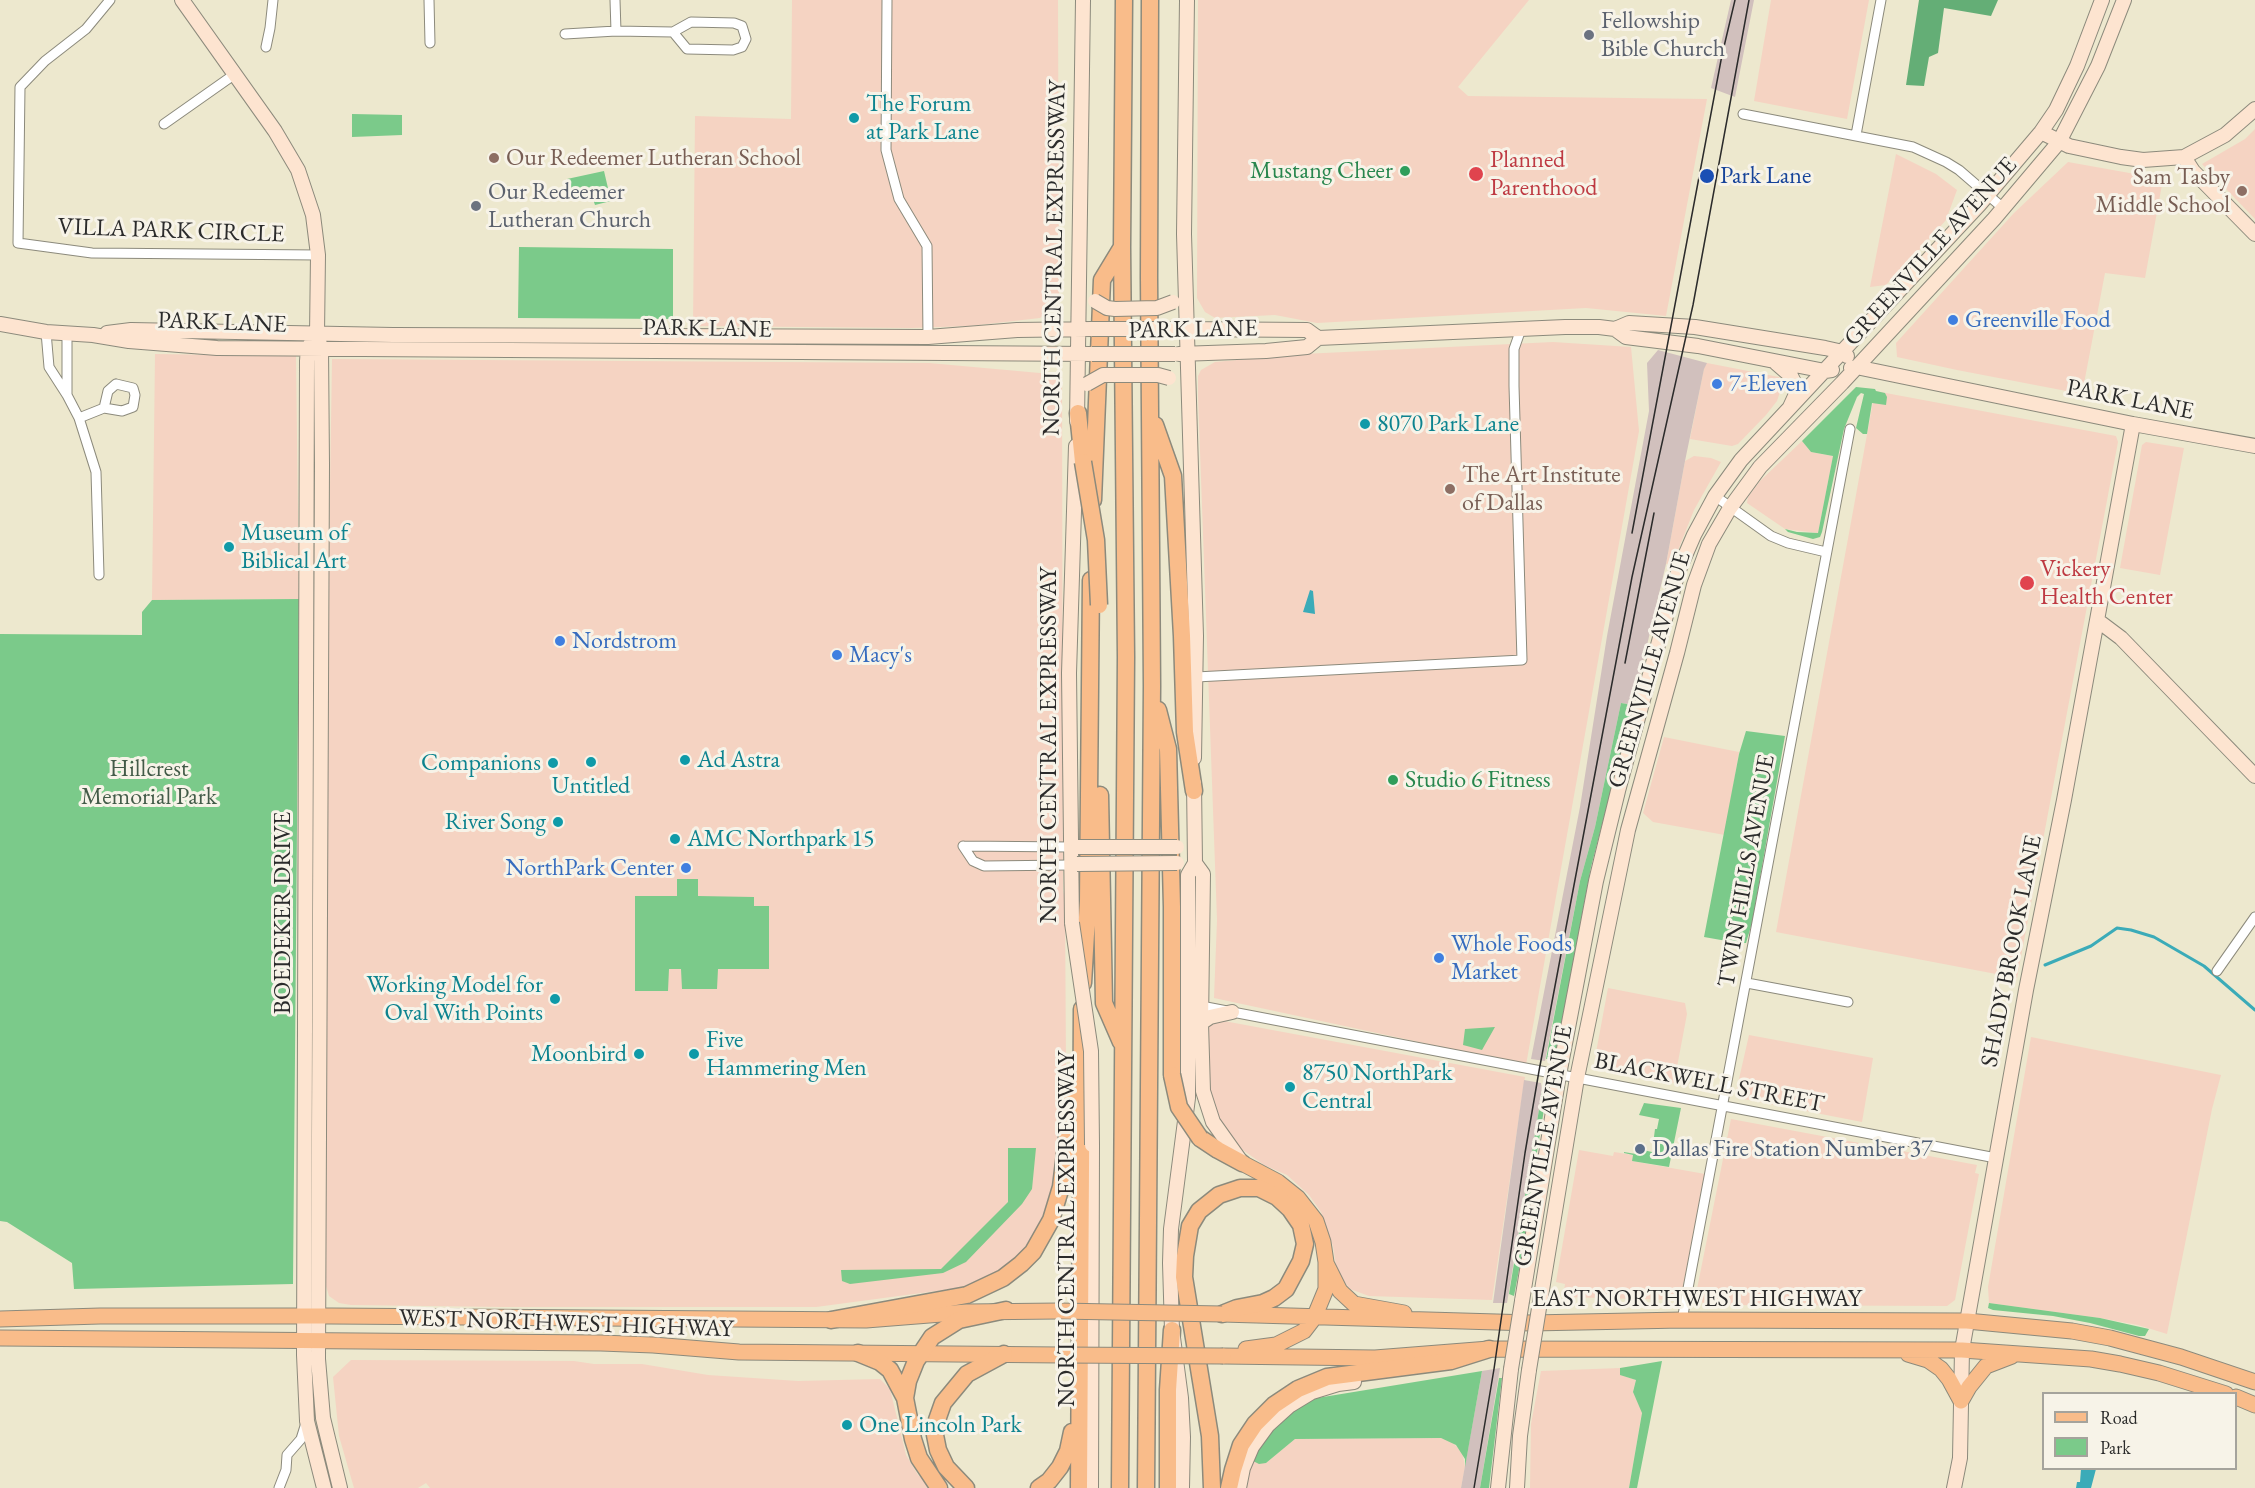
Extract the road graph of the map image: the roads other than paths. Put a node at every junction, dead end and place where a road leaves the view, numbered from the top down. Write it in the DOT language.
graph roads {
  1 [pos="110,0"];
  2 [pos="182,0"];
  3 [pos="273,0"];
  4 [pos="429,0"];
  5 [pos="615,0"];
  6 [pos="887,0"];
  7 [pos="1083,0"];
  8 [pos="1124,0"];
  9 [pos="1150,0"];
  10 [pos="1187,0"];
  11 [pos="1881,0"];
  12 [pos="2102,0"];
  13 [pos="2124,0"];
  14 [pos="616,31"];
  15 [pos="673,32"];
  16 [pos="565,34"];
  17 [pos="430,44"];
  18 [pos="266,47"];
  19 [pos="235,74"];
  20 [pos="2255,109"];
  21 [pos="1743,114"];
  22 [pos="164,123"];
  23 [pos="2041,132"];
  24 [pos="1856,135"];
  25 [pos="2059,142"];
  26 [pos="2184,158"];
  27 [pos="1988,195"];
  28 [pos="2003,208"];
  29 [pos="2255,234"];
  30 [pos="1122,247"];
  31 [pos="318,255"];
  32 [pos="1079,282"];
  33 [pos="1185,288"];
  34 [pos="0,324"];
  35 [pos="1077,329"];
  36 [pos="1182,329"];
  37 [pos="1521,329"];
  38 [pos="1615,329"];
  39 [pos="46,332"];
  40 [pos="198,332"];
  41 [pos="67,333"];
  42 [pos="317,334"];
  43 [pos="93,335"];
  44 [pos="735,336"];
  45 [pos="928,337"];
  46 [pos="1318,338"];
  47 [pos="476,342"];
  48 [pos="172,345"];
  49 [pos="315,348"];
  50 [pos="735,352"];
  51 [pos="1843,352"];
  52 [pos="876,353"];
  53 [pos="1077,354"];
  54 [pos="1181,354"];
  55 [pos="1771,361"];
  56 [pos="48,363"];
  57 [pos="67,363"];
  58 [pos="1856,367"];
  59 [pos="1825,371"];
  60 [pos="1082,387"];
  61 [pos="1188,394"];
  62 [pos="68,395"];
  63 [pos="104,408"];
  64 [pos="1078,413"];
  65 [pos="1150,413"];
  66 [pos="1786,413"];
  67 [pos="79,418"];
  68 [pos="2133,424"];
  69 [pos="1850,429"];
  70 [pos="2255,446"];
  71 [pos="307,465"];
  72 [pos="322,465"];
  73 [pos="1715,496"];
  74 [pos="1730,508"];
  75 [pos="1826,552"];
  76 [pos="99,575"];
  77 [pos="2097,620"];
  78 [pos="1658,647"];
  79 [pos="1677,653"];
  80 [pos="1196,677"];
  81 [pos="1152,686"];
  82 [pos="306,692"];
  83 [pos="321,693"];
  84 [pos="2255,776"];
  85 [pos="1194,790"];
  86 [pos="1618,791"];
  87 [pos="1637,796"];
  88 [pos="314,823"];
  89 [pos="1074,847"];
  90 [pos="1195,857"];
  91 [pos="1074,864"];
  92 [pos="1596,881"];
  93 [pos="2255,917"];
  94 [pos="1604,947"];
  95 [pos="2217,970"];
  96 [pos="1747,983"];
  97 [pos="1848,1002"];
  98 [pos="1201,1006"];
  99 [pos="1232,1012"];
  100 [pos="1201,1023"];
  101 [pos="1081,1030"];
  102 [pos="1123,1047"];
  103 [pos="1559,1075"];
  104 [pos="1577,1078"];
  105 [pos="1722,1106"];
  106 [pos="1996,1158"];
  107 [pos="1242,1163"];
  108 [pos="1326,1262"];
  109 [pos="1006,1310"];
  110 [pos="1131,1312"];
  111 [pos="1222,1314"];
  112 [pos="312,1316"];
  113 [pos="1314,1318"];
  114 [pos="0,1319"];
  115 [pos="831,1320"];
  116 [pos="1434,1320"];
  117 [pos="1682,1320"];
  118 [pos="1967,1321"];
  119 [pos="1172,1330"];
  120 [pos="0,1338"];
  121 [pos="312,1340"];
  122 [pos="2150,1348"];
  123 [pos="1489,1349"];
  124 [pos="1882,1349"];
  125 [pos="1962,1350"];
  126 [pos="858,1353"];
  127 [pos="921,1353"];
  128 [pos="2020,1353"];
  129 [pos="1004,1354"];
  130 [pos="1131,1355"];
  131 [pos="1223,1356"];
  132 [pos="1451,1361"];
  133 [pos="2145,1370"];
  134 [pos="1078,1375"];
  135 [pos="2255,1382"];
  136 [pos="2219,1392"];
  137 [pos="905,1398"];
  138 [pos="2237,1398"];
  139 [pos="1961,1401"];
  140 [pos="2255,1405"];
  141 [pos="307,1421"];
  142 [pos="279,1488"];
  143 [pos="324,1488"];
  144 [pos="340,1488"];
  145 [pos="939,1488"];
  146 [pos="966,1488"];
  147 [pos="1039,1488"];
  148 [pos="1079,1488"];
  149 [pos="1091,1488"];
  150 [pos="1120,1488"];
  151 [pos="1146,1488"];
  152 [pos="1168,1488"];
  153 [pos="1182,1488"];
  154 [pos="1212,1488"];
  155 [pos="1229,1488"];
  156 [pos="1239,1488"];
  157 [pos="1498,1488"];
  158 [pos="1517,1488"];
  159 [pos="1954,1488"];
  1 -- 31 [label="street, VILLA PARK CIRCLE"];
  2 -- 19 [label="main road"];
  3 -- 18 [label="street"];
  4 -- 17 [label="street"];
  5 -- 14 [label="street"];
  6 -- 45 [label="street"];
  7 -- 32 [label="main road, NORTH CENTRAL EXPRESSWAY"];
  8 -- 30 [label="highway"];
  9 -- 65 [label="highway"];
  10 -- 33 [label="main road"];
  11 -- 24 [label="street"];
  12 -- 23 [label="main road, GREENVILLE AVENUE"];
  13 -- 25 [label="main road, GREENVILLE AVENUE"];
  14 -- 15 [label="street"];
  14 -- 16 [label="street"];
  15 -- 15 [label="street"];
  19 -- 22 [label="street"];
  19 -- 31 [label="main road"];
  20 -- 26 [label="main road"];
  21 -- 24 [label="street"];
  23 -- 25 [label="main road"];
  23 -- 27 [label="main road, GREENVILLE AVENUE"];
  24 -- 27 [label="street"];
  25 -- 26 [label="main road"];
  25 -- 28 [label="main road, GREENVILLE AVENUE"];
  26 -- 29 [label="main road"];
  27 -- 28 [label="street"];
  27 -- 51 [label="main road, GREENVILLE AVENUE"];
  28 -- 58 [label="main road, GREENVILLE AVENUE"];
  30 -- 101 [label="highway"];
  30 -- 102 [label="highway"];
  31 -- 42 [label="main road"];
  32 -- 33 [label="main road, bridge"];
  32 -- 35 [label="main road, NORTH CENTRAL EXPRESSWAY"];
  33 -- 36 [label="main road"];
  34 -- 39 [label="main road, PARK LANE"];
  35 -- 36 [label="main road, PARK LANE, bridge"];
  35 -- 45 [label="main road, PARK LANE"];
  35 -- 53 [label="main road, NORTH CENTRAL EXPRESSWAY"];
  36 -- 46 [label="main road, PARK LANE"];
  36 -- 54 [label="main road"];
  37 -- 38 [label="main road, PARK LANE"];
  37 -- 46 [label="main road, PARK LANE"];
  37 -- 80 [label="street"];
  38 -- 51 [label="main road, PARK LANE"];
  38 -- 55 [label="main road, PARK LANE"];
  39 -- 41 [label="main road, PARK LANE"];
  39 -- 56 [label="street"];
  40 -- 42 [label="main road, PARK LANE"];
  40 -- 43 [label="main road, PARK LANE"];
  40 -- 48 [label="main road"];
  41 -- 43 [label="main road, PARK LANE"];
  41 -- 57 [label="street"];
  42 -- 47 [label="main road, PARK LANE"];
  42 -- 49 [label="main road"];
  43 -- 48 [label="main road, PARK LANE"];
  44 -- 45 [label="main road, PARK LANE"];
  44 -- 47 [label="main road, PARK LANE"];
  44 -- 50 [label="main road"];
  45 -- 52 [label="main road"];
  46 -- 54 [label="main road, PARK LANE"];
  47 -- 49 [label="main road, PARK LANE"];
  47 -- 50 [label="main road, PARK LANE"];
  48 -- 49 [label="main road, PARK LANE"];
  49 -- 71 [label="main road, BOEDEKER DRIVE"];
  49 -- 72 [label="main road, BOEDEKER DRIVE"];
  50 -- 52 [label="main road, PARK LANE"];
  51 -- 58 [label="main road"];
  51 -- 59 [label="main road, GREENVILLE AVENUE"];
  52 -- 53 [label="main road, PARK LANE"];
  53 -- 54 [label="main road, PARK LANE, bridge"];
  53 -- 60 [label="main road, NORTH CENTRAL EXPRESSWAY"];
  54 -- 61 [label="main road"];
  55 -- 59 [label="main road, PARK LANE"];
  55 -- 66 [label="main road"];
  56 -- 57 [label="street"];
  56 -- 62 [label="street"];
  57 -- 62 [label="street"];
  58 -- 59 [label="main road, PARK LANE"];
  58 -- 68 [label="main road, PARK LANE"];
  58 -- 74 [label="main road, GREENVILLE AVENUE"];
  59 -- 66 [label="main road, GREENVILLE AVENUE"];
  60 -- 61 [label="main road, bridge"];
  60 -- 64 [label="main road, NORTH CENTRAL EXPRESSWAY"];
  61 -- 80 [label="main road"];
  62 -- 67 [label="street"];
  63 -- 67 [label="street"];
  64 -- 89 [label="main road, NORTH CENTRAL EXPRESSWAY"];
  64 -- 102 [label="highway, bridge"];
  65 -- 81 [label="highway"];
  65 -- 85 [label="highway"];
  66 -- 73 [label="main road, GREENVILLE AVENUE"];
  67 -- 76 [label="street"];
  68 -- 70 [label="main road, PARK LANE"];
  68 -- 77 [label="main road, SHADY BROOK LANE"];
  69 -- 75 [label="street, TWIN HILLS AVENUE"];
  71 -- 72 [label="main road"];
  71 -- 82 [label="main road, BOEDEKER DRIVE"];
  72 -- 83 [label="main road, BOEDEKER DRIVE"];
  73 -- 74 [label="street"];
  73 -- 78 [label="main road, GREENVILLE AVENUE"];
  74 -- 75 [label="street"];
  74 -- 79 [label="main road, GREENVILLE AVENUE"];
  75 -- 96 [label="street, TWIN HILLS AVENUE"];
  77 -- 84 [label="main road"];
  77 -- 106 [label="main road, SHADY BROOK LANE"];
  78 -- 79 [label="main road"];
  78 -- 86 [label="main road, GREENVILLE AVENUE"];
  79 -- 87 [label="main road, GREENVILLE AVENUE"];
  80 -- 85 [label="main road"];
  81 -- 107 [label="highway, bridge"];
  81 -- 151 [label="highway"];
  82 -- 83 [label="main road"];
  82 -- 88 [label="main road, BOEDEKER DRIVE"];
  83 -- 88 [label="main road, BOEDEKER DRIVE"];
  85 -- 90 [label="main road"];
  86 -- 87 [label="main road"];
  86 -- 92 [label="main road, GREENVILLE AVENUE"];
  87 -- 94 [label="main road, GREENVILLE AVENUE"];
  88 -- 112 [label="main road, BOEDEKER DRIVE"];
  89 -- 90 [label="main road, bridge"];
  89 -- 91 [label="main road, NORTH CENTRAL EXPRESSWAY"];
  89 -- 91 [label="street"];
  90 -- 91 [label="main road, bridge"];
  90 -- 98 [label="main road"];
  90 -- 119 [label="main road"];
  91 -- 149 [label="main road, NORTH CENTRAL EXPRESSWAY, bridge"];
  92 -- 94 [label="main road"];
  92 -- 103 [label="main road, GREENVILLE AVENUE"];
  93 -- 95 [label="street"];
  94 -- 104 [label="main road, GREENVILLE AVENUE"];
  96 -- 97 [label="street"];
  96 -- 105 [label="street, TWIN HILLS AVENUE"];
  98 -- 99 [label="street, BLACKWELL STREET"];
  98 -- 100 [label="main road"];
  99 -- 100 [label="main road"];
  99 -- 103 [label="street, BLACKWELL STREET"];
  100 -- 107 [label="main road"];
  101 -- 115 [label="highway"];
  101 -- 134 [label="highway"];
  102 -- 150 [label="highway"];
  103 -- 104 [label="street, BLACKWELL STREET"];
  103 -- 157 [label="main road, GREENVILLE AVENUE, bridge"];
  104 -- 105 [label="street, BLACKWELL STREET"];
  104 -- 158 [label="main road, GREENVILLE AVENUE, bridge"];
  105 -- 106 [label="street, BLACKWELL STREET"];
  105 -- 117 [label="street, TWIN HILLS AVENUE"];
  106 -- 118 [label="main road, SHADY BROOK LANE"];
  107 -- 108 [label="main road"];
  108 -- 113 [label="main road"];
  108 -- 116 [label="main road"];
  109 -- 110 [label="main road, WEST NORTHWEST HIGHWAY, bridge"];
  109 -- 115 [label="main road, WEST NORTHWEST HIGHWAY"];
  109 -- 127 [label="highway"];
  110 -- 111 [label="main road, EAST NORTHWEST HIGHWAY, bridge"];
  111 -- 113 [label="main road, EAST NORTHWEST HIGHWAY"];
  111 -- 154 [label="highway"];
  112 -- 114 [label="main road, WEST NORTHWEST HIGHWAY"];
  112 -- 115 [label="main road, WEST NORTHWEST HIGHWAY"];
  112 -- 121 [label="main road, BOEDEKER DRIVE"];
  113 -- 116 [label="main road, EAST NORTHWEST HIGHWAY"];
  113 -- 131 [label="main road"];
  116 -- 117 [label="main road, EAST NORTHWEST HIGHWAY"];
  117 -- 118 [label="main road, EAST NORTHWEST HIGHWAY"];
  118 -- 122 [label="main road, EAST NORTHWEST HIGHWAY"];
  118 -- 125 [label="main road, SHADY BROOK LANE"];
  119 -- 152 [label="highway"];
  119 -- 153 [label="main road"];
  120 -- 121 [label="main road, WEST NORTHWEST HIGHWAY"];
  121 -- 126 [label="main road, WEST NORTHWEST HIGHWAY"];
  121 -- 141 [label="main road"];
  121 -- 144 [label="main road"];
  122 -- 133 [label="main road"];
  122 -- 135 [label="main road, EAST NORTHWEST HIGHWAY"];
  123 -- 124 [label="main road, EAST NORTHWEST HIGHWAY"];
  123 -- 131 [label="main road, EAST NORTHWEST HIGHWAY"];
  123 -- 132 [label="highway"];
  124 -- 125 [label="main road, EAST NORTHWEST HIGHWAY"];
  124 -- 139 [label="main road"];
  125 -- 128 [label="main road, EAST NORTHWEST HIGHWAY"];
  125 -- 139 [label="main road, SHADY BROOK LANE"];
  126 -- 127 [label="main road, WEST NORTHWEST HIGHWAY"];
  126 -- 137 [label="highway"];
  127 -- 129 [label="main road, WEST NORTHWEST HIGHWAY"];
  127 -- 137 [label="highway"];
  128 -- 133 [label="main road, EAST NORTHWEST HIGHWAY"];
  128 -- 139 [label="main road"];
  129 -- 130 [label="main road, WEST NORTHWEST HIGHWAY, bridge"];
  129 -- 146 [label="highway"];
  130 -- 131 [label="main road, EAST NORTHWEST HIGHWAY, bridge"];
  132 -- 155 [label="highway"];
  132 -- 156 [label="main road"];
  133 -- 136 [label="main road, EAST NORTHWEST HIGHWAY"];
  134 -- 147 [label="highway"];
  134 -- 148 [label="highway"];
  137 -- 145 [label="highway"];
  138 -- 140 [label="main road"];
  139 -- 159 [label="main road, SHADY BROOK LANE"];
  141 -- 142 [label="street"];
  141 -- 143 [label="main road"];
}
